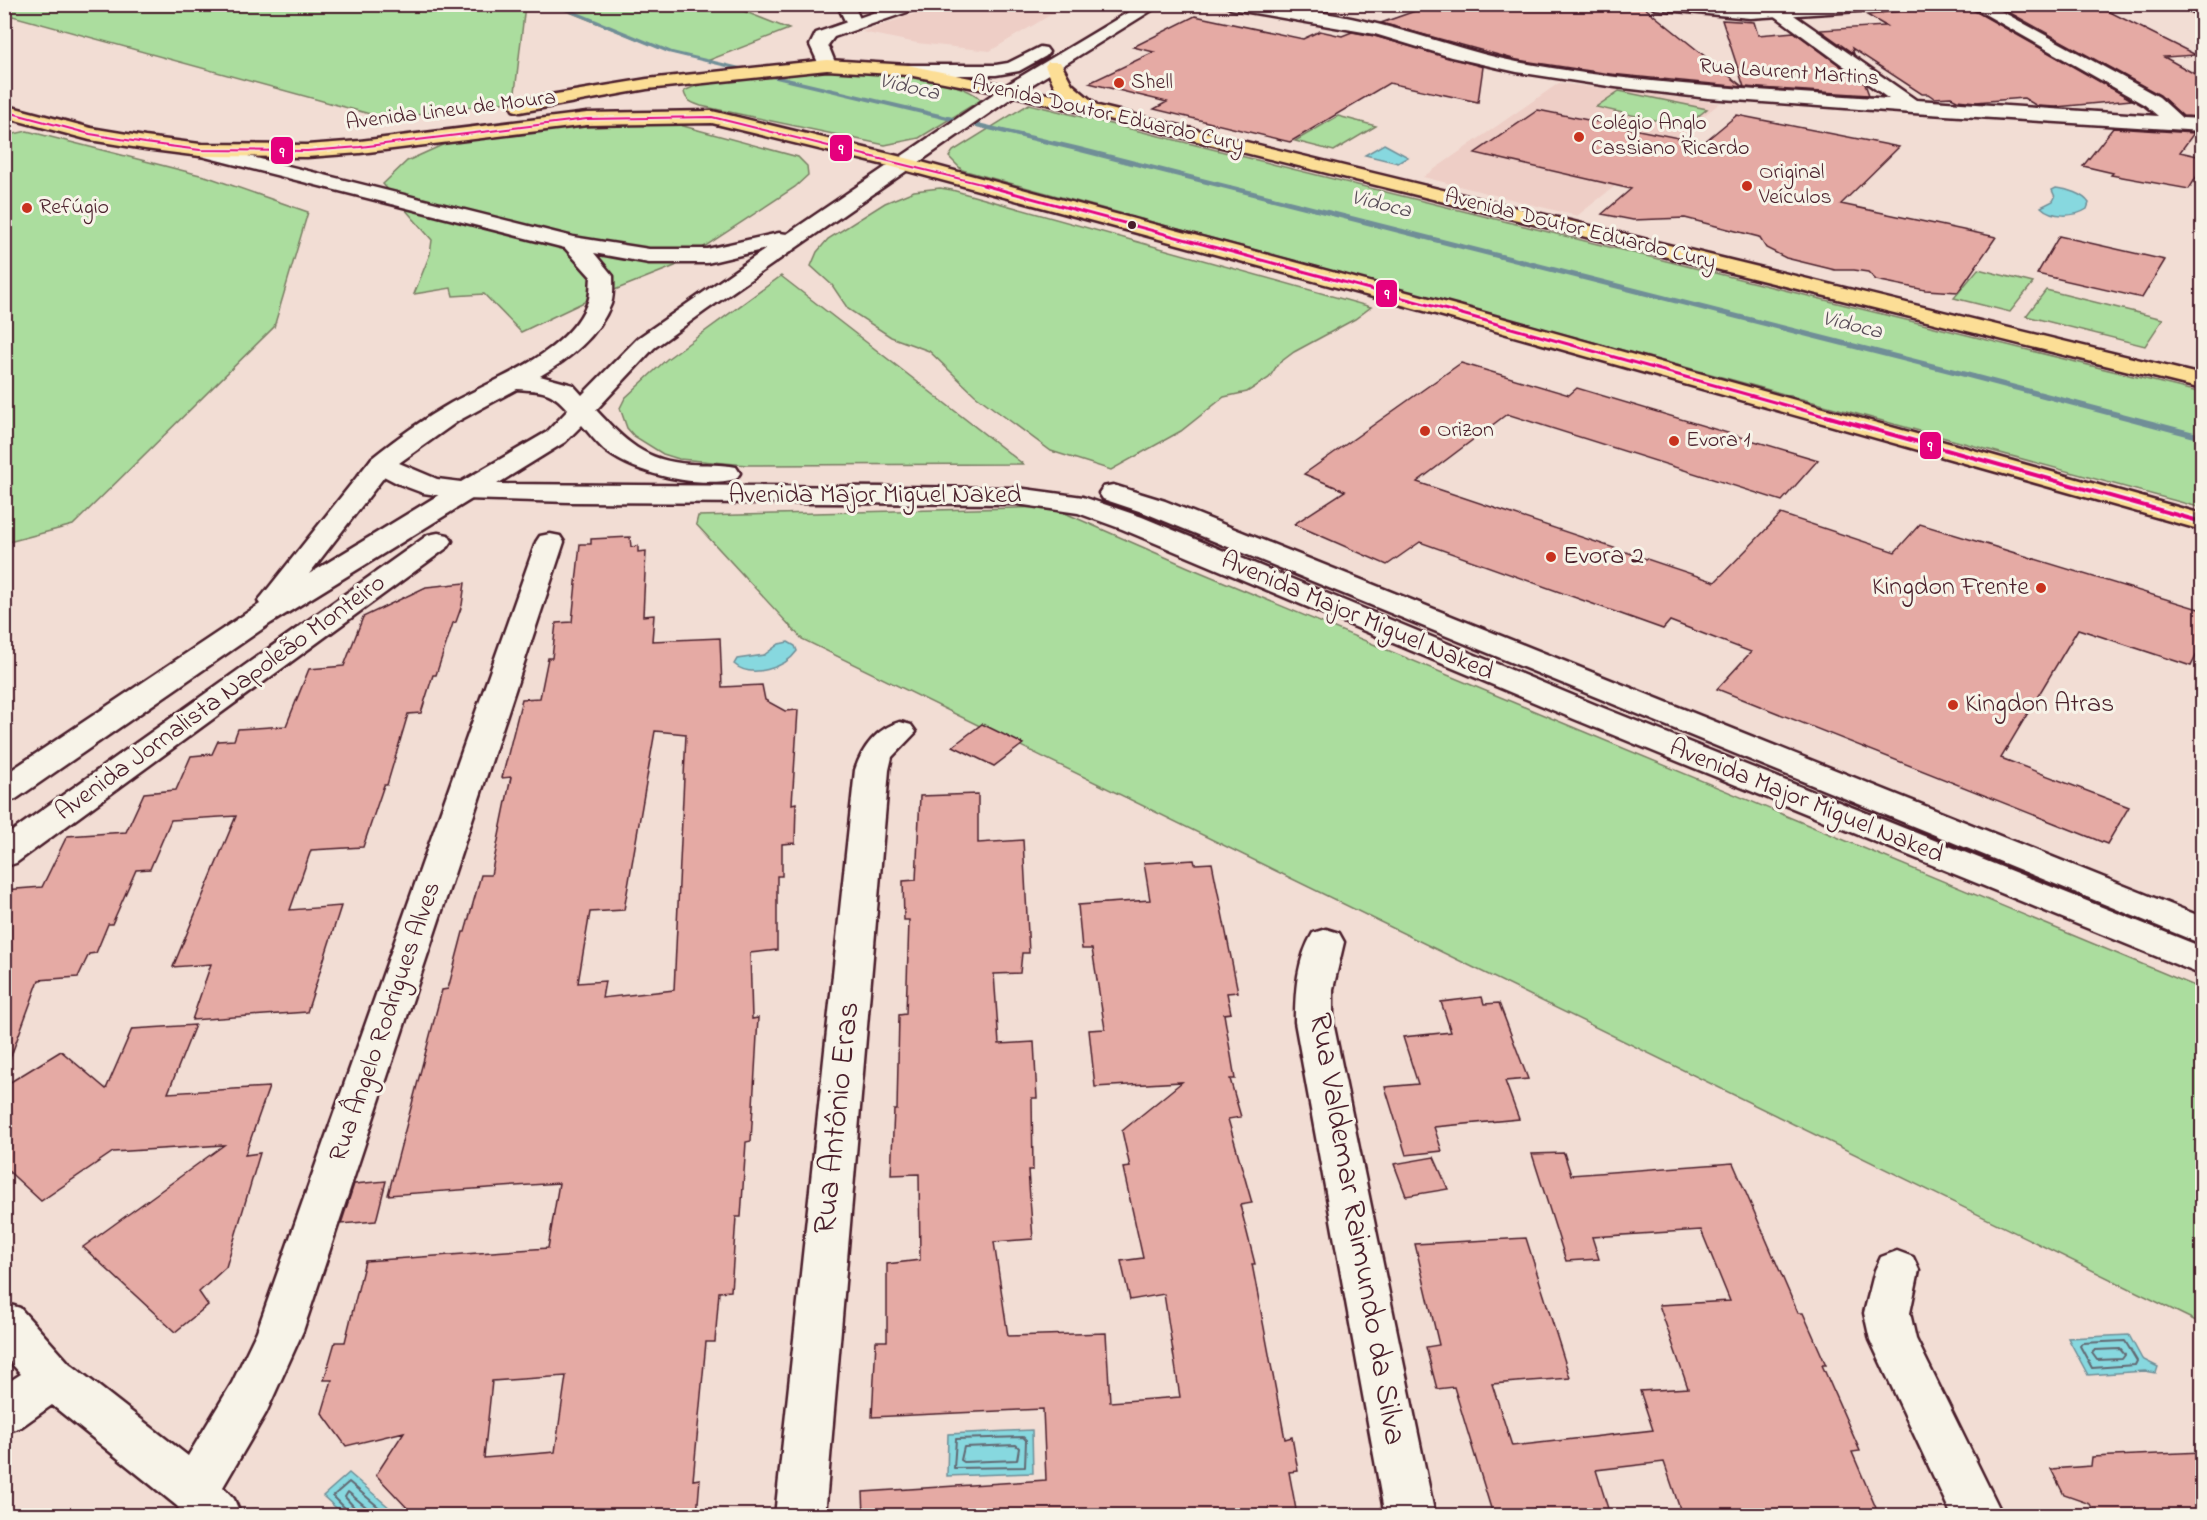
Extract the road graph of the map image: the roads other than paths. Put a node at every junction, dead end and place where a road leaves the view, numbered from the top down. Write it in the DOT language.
graph roads {
  1 [pos="845,4"];
  2 [pos="916,4"];
  3 [pos="1154,4"];
  4 [pos="1231,4"];
  5 [pos="1336,4"];
  6 [pos="1655,4"];
  7 [pos="1889,4"];
  8 [pos="1974,4"];
  9 [pos="2188,4"];
  10 [pos="1773,9"];
  11 [pos="2202,11"];
  12 [pos="854,23"];
  13 [pos="1378,29"];
  14 [pos="1057,42"];
  15 [pos="820,66"];
  16 [pos="1054,66"];
  17 [pos="908,70"];
  18 [pos="700,78"];
  19 [pos="1011,90"];
  20 [pos="580,95"];
  21 [pos="1913,107"];
  22 [pos="498,110"];
  23 [pos="1092,110"];
  24 [pos="4,111"];
  25 [pos="475,114"];
  26 [pos="712,117"];
  27 [pos="630,118"];
  28 [pos="2178,124"];
  29 [pos="2202,126"];
  30 [pos="327,131"];
  31 [pos="229,132"];
  32 [pos="304,132"];
  33 [pos="200,150"];
  34 [pos="903,163"];
  35 [pos="804,231"];
  36 [pos="573,243"];
  37 [pos="515,381"];
  38 [pos="2202,382"];
  39 [pos="584,410"];
  40 [pos="381,464"];
  41 [pos="465,490"];
  42 [pos="2202,522"];
  43 [pos="438,541"];
  44 [pos="550,542"];
  45 [pos="260,617"];
  46 [pos="900,732"];
  47 [pos="4,791"];
  48 [pos="4,855"];
  49 [pos="2202,931"];
  50 [pos="1326,942"];
  51 [pos="2202,963"];
  52 [pos="1897,1270"];
  53 [pos="4,1322"];
  54 [pos="53,1378"];
  55 [pos="4,1412"];
  56 [pos="205,1503"];
  57 [pos="800,1515"];
  58 [pos="1410,1515"];
  59 [pos="1978,1515"];
  1 -- 12 [label="main road"];
  2 -- 12 [label="main road"];
  3 -- 16 [label="main road"];
  4 -- 13 [label="main road, Rua Laurent Martins"];
  5 -- 13 [label="main road, Rua Laurent Martins"];
  6 -- 10 [label="main road"];
  7 -- 10 [label="main road"];
  8 -- 28 [label="main road"];
  9 -- 11 [label="main road"];
  10 -- 21 [label="main road"];
  12 -- 15 [label="main road"];
  13 -- 21 [label="main road, Rua Laurent Martins"];
  14 -- 17 [label="main road"];
  15 -- 17 [label="main road, Avenida Doutor Eduardo Cury"];
  15 -- 18 [label="main road, Avenida Doutor Eduardo Cury"];
  16 -- 19 [label="main road"];
  16 -- 23 [label="main road"];
  17 -- 19 [label="main road, Avenida Doutor Eduardo Cury"];
  18 -- 20 [label="main road, Avenida Lineu de Moura"];
  18 -- 26 [label="main road"];
  19 -- 23 [label="main road, Avenida Doutor Eduardo Cury"];
  19 -- 34 [label="main road"];
  20 -- 22 [label="main road, Avenida Lineu de Moura"];
  20 -- 27 [label="main road"];
  21 -- 28 [label="main road, Rua Laurent Martins"];
  23 -- 38 [label="main road, Avenida Doutor Eduardo Cury"];
  24 -- 33 [label="main road, Avenida Lineu de Moura"];
  25 -- 30 [label="main road, Avenida Lineu de Moura"];
  26 -- 27 [label="main road, Avenida Lineu de Moura"];
  26 -- 34 [label="main road, Avenida Lineu de Moura"];
  27 -- 33 [label="main road, Avenida Lineu de Moura"];
  28 -- 29 [label="main road, Rua Laurent Martins"];
  31 -- 32 [label="main road"];
  33 -- 36 [label="main road"];
  34 -- 35 [label="main road"];
  34 -- 42 [label="main road"];
  35 -- 36 [label="main road"];
  35 -- 39 [label="main road"];
  36 -- 37 [label="main road"];
  37 -- 39 [label="main road, Avenida Major Miguel Naked"];
  37 -- 40 [label="main road"];
  39 -- 41 [label="main road"];
  39 -- 49 [label="main road, Avenida Major Miguel Naked"];
  40 -- 41 [label="main road, Avenida Major Miguel Naked"];
  40 -- 45 [label="main road"];
  41 -- 45 [label="main road"];
  41 -- 51 [label="main road, Avenida Major Miguel Naked"];
  43 -- 48 [label="main road, Avenida Jornalista Napoleão Monteiro"];
  44 -- 56 [label="main road, Rua Ângelo Rodrigues Alves"];
  45 -- 47 [label="main road"];
  46 -- 57 [label="main road, Rua Antônio Eras"];
  50 -- 58 [label="main road, Rua Valdemar Raimundo da Silva"];
  52 -- 59 [label="main road"];
  53 -- 54 [label="main road"];
  54 -- 55 [label="main road"];
  54 -- 56 [label="main road"];
}
